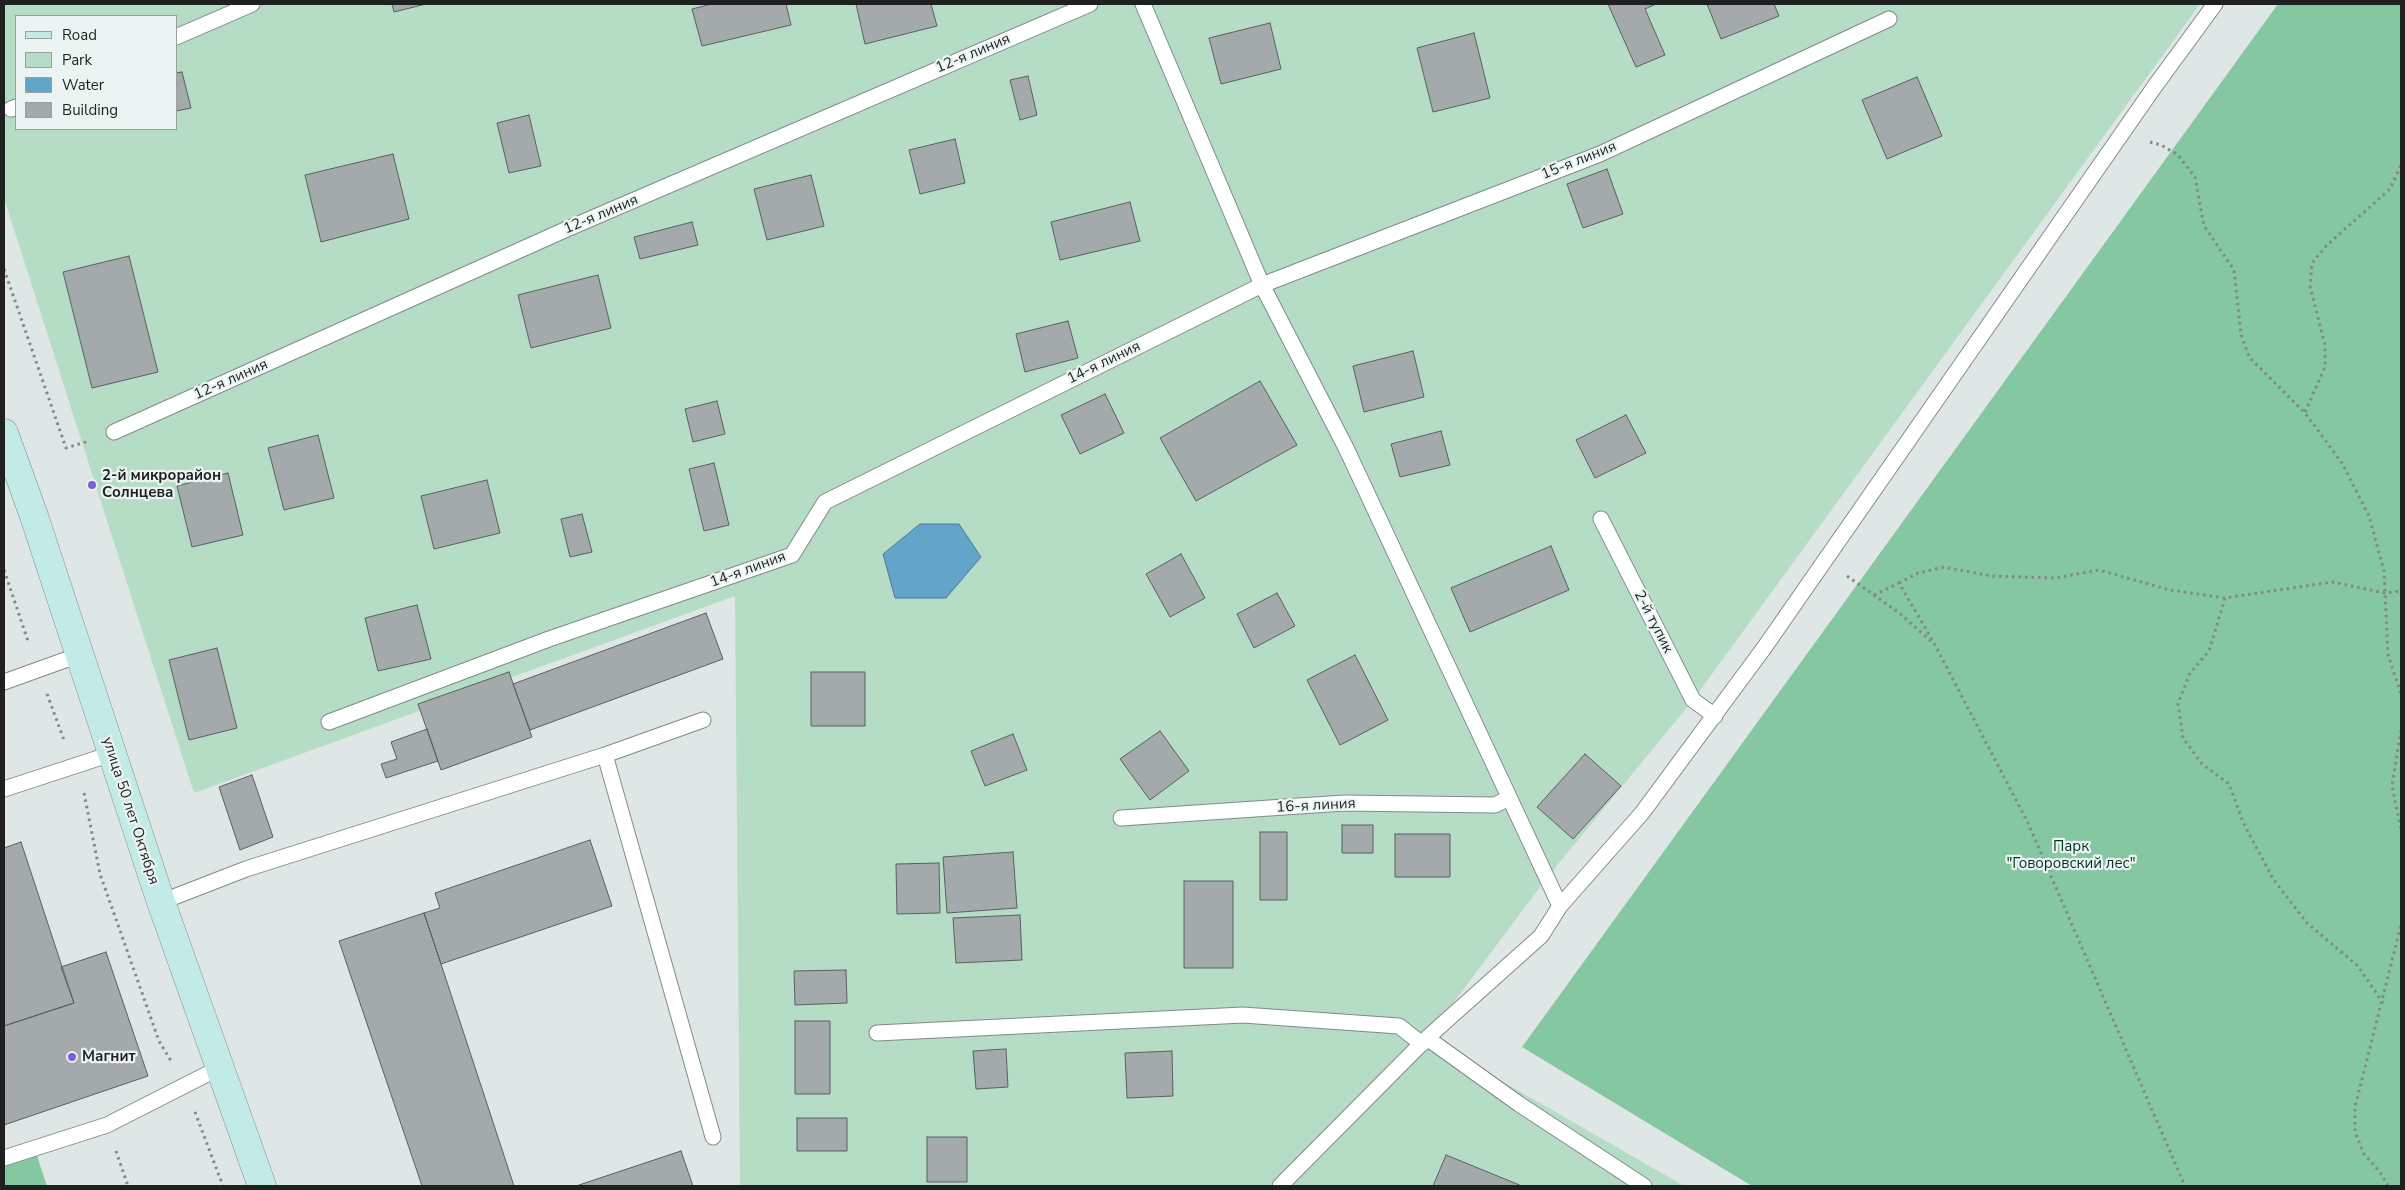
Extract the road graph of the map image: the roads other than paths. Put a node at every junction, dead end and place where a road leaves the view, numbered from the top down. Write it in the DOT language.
graph roads {
  1 [pos="252,4"];
  2 [pos="1090,4"];
  3 [pos="1143,4"];
  4 [pos="2216,4"];
  5 [pos="1889,19"];
  6 [pos="178,36"];
  7 [pos="1262,285"];
  8 [pos="114,432"];
  9 [pos="4,433"];
  10 [pos="1601,519"];
  11 [pos="79,655"];
  12 [pos="4,682"];
  13 [pos="1715,716"];
  14 [pos="703,720"];
  15 [pos="329,722"];
  16 [pos="111,754"];
  17 [pos="605,755"];
  18 [pos="4,789"];
  19 [pos="1510,798"];
  20 [pos="1121,818"];
  21 [pos="161,902"];
  22 [pos="1560,906"];
  23 [pos="877,1033"];
  24 [pos="1424,1041"];
  25 [pos="221,1067"];
  26 [pos="713,1137"];
  27 [pos="4,1158"];
  28 [pos="262,1186"];
  29 [pos="1280,1186"];
  30 [pos="1644,1186"];
  1 -- 6 [label="lane"];
  2 -- 8 [label="lane, 12-я линия"];
  3 -- 7 [label="lane"];
  4 -- 13 [label="lane"];
  5 -- 7 [label="lane, 15-я линия"];
  7 -- 15 [label="lane, 14-я линия"];
  7 -- 19 [label="lane"];
  9 -- 11 [label="street, улица 50 лет Октября"];
  10 -- 13 [label="lane, 2-й тупик"];
  11 -- 12 [label="lane"];
  11 -- 16 [label="street, улица 50 лет Октября"];
  13 -- 22 [label="lane"];
  14 -- 17 [label="lane"];
  16 -- 18 [label="lane"];
  16 -- 21 [label="street, улица 50 лет Октября"];
  17 -- 21 [label="lane"];
  17 -- 26 [label="lane"];
  19 -- 20 [label="lane, 16-я линия"];
  19 -- 22 [label="lane"];
  21 -- 25 [label="street, улица 50 лет Октября"];
  22 -- 24 [label="lane"];
  23 -- 24 [label="lane"];
  24 -- 29 [label="lane"];
  24 -- 30 [label="lane"];
  25 -- 27 [label="lane"];
  25 -- 28 [label="street, улица 50 лет Октября"];
}
